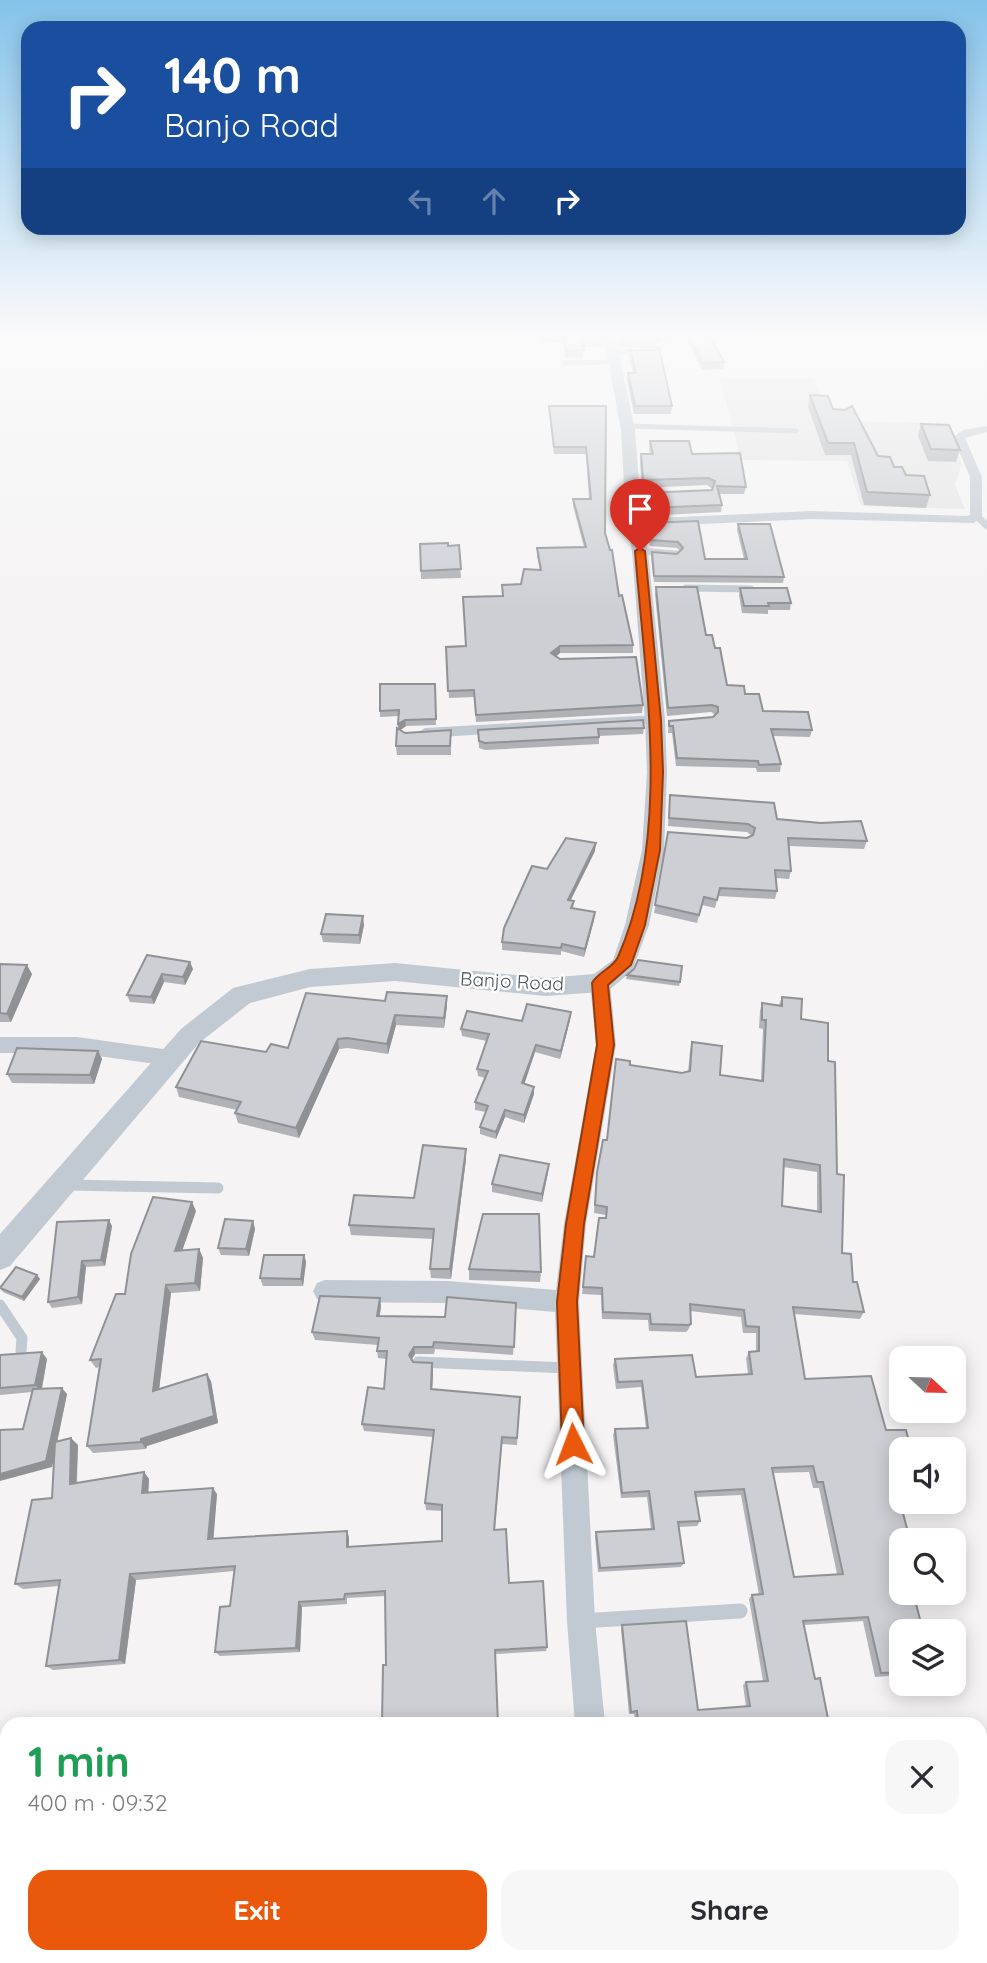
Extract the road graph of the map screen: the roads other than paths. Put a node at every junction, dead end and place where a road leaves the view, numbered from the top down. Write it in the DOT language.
graph roads {
  1 [pos="626,426"];
  2 [pos="987,429"];
  3 [pos="796,431"];
  4 [pos="976,516"];
  5 [pos="634,523"];
  6 [pos="987,526"];
  7 [pos="640,551"];
  8 [pos="676,554"];
  9 [pos="677,588"];
  10 [pos="758,589"];
  11 [pos="660,721"];
  12 [pos="406,734"];
  13 [pos="600,983"];
  14 [pos="0,1045"];
  15 [pos="170,1058"];
  16 [pos="60,1185"];
  17 [pos="218,1188"];
  18 [pos="0,1256"];
  19 [pos="325,1291"];
  20 [pos="567,1302"];
  21 [pos="0,1305"];
  22 [pos="21,1351"];
  23 [pos="418,1362"];
  24 [pos="570,1368"];
  25 [pos="740,1611"];
  26 [pos="581,1621"];
  27 [pos="589,1717"];
  1 -- 3 [label="lane"];
  1 -- 5 [label="street"];
  2 -- 4 [label="street"];
  4 -- 5 [label="street"];
  4 -- 6 [label="lane"];
  5 -- 7 [label="street"];
  7 -- 8 [label="lane"];
  7 -- 11 [label="street"];
  9 -- 10 [label="lane"];
  11 -- 12 [label="street"];
  11 -- 13 [label="street"];
  13 -- 15 [label="street, Banjo Road"];
  13 -- 20 [label="street"];
  14 -- 15 [label="street"];
  15 -- 16 [label="street, Banjo Road"];
  16 -- 17 [label="lane"];
  16 -- 18 [label="street, Banjo Road"];
  19 -- 20 [label="street"];
  20 -- 24 [label="street"];
  21 -- 22 [label="lane"];
  23 -- 24 [label="lane"];
  24 -- 26 [label="street"];
  25 -- 26 [label="lane"];
  26 -- 27 [label="street"];
}
